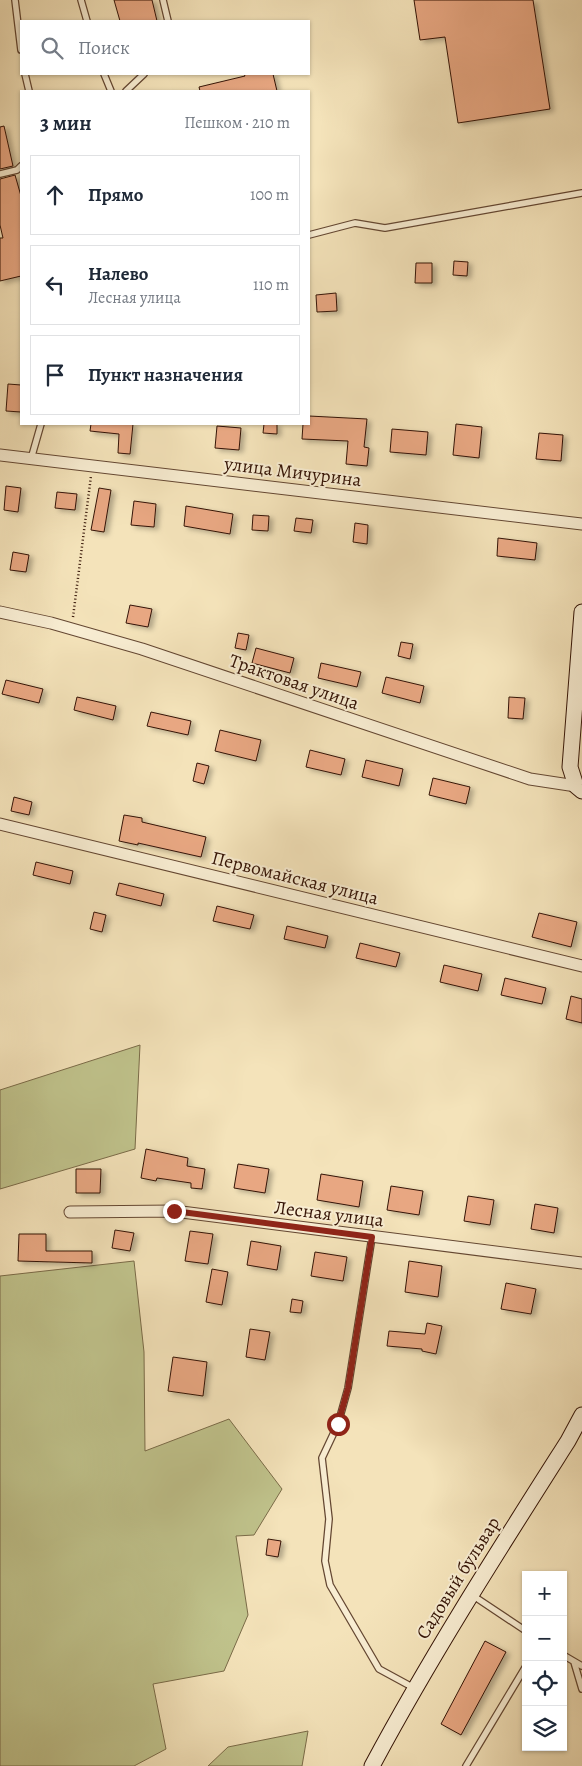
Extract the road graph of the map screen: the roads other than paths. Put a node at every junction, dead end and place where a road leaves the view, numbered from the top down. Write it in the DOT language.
graph roads {
  1 [pos="15,0"];
  2 [pos="81,0"];
  3 [pos="164,0"];
  4 [pos="87,20"];
  5 [pos="168,20"];
  6 [pos="20,42"];
  7 [pos="26,75"];
  8 [pos="104,75"];
  9 [pos="143,75"];
  10 [pos="29,90"];
  11 [pos="111,90"];
  12 [pos="127,90"];
  13 [pos="20,167"];
  14 [pos="0,174"];
  15 [pos="582,193"];
  16 [pos="310,235"];
  17 [pos="41,425"];
  18 [pos="0,455"];
  19 [pos="31,459"];
  20 [pos="582,524"];
  21 [pos="0,612"];
  22 [pos="582,612"];
  23 [pos="579,788"];
  24 [pos="0,824"];
  25 [pos="582,966"];
  26 [pos="70,1212"];
  27 [pos="372,1237"];
  28 [pos="582,1264"];
  29 [pos="582,1415"];
  30 [pos="470,1594"];
  31 [pos="522,1628"];
  32 [pos="567,1658"];
  33 [pos="574,1662"];
  34 [pos="582,1666"];
  35 [pos="522,1673"];
  36 [pos="414,1688"];
  37 [pos="582,1689"];
  38 [pos="372,1766"];
  39 [pos="466,1766"];
  1 -- 6 [label="lane"];
  2 -- 4 [label="lane"];
  3 -- 5 [label="lane"];
  7 -- 10 [label="lane"];
  8 -- 11 [label="lane"];
  9 -- 12 [label="lane"];
  13 -- 14 [label="lane"];
  15 -- 16 [label="lane"];
  17 -- 19 [label="lane"];
  18 -- 19 [label="street, улица Мичурина"];
  19 -- 20 [label="street, улица Мичурина"];
  21 -- 23 [label="street, Трактовая улица"];
  22 -- 23 [label="street"];
  24 -- 25 [label="street, Первомайская улица"];
  26 -- 27 [label="street, Лесная улица"];
  27 -- 28 [label="street, Лесная улица"];
  27 -- 36 [label="lane"];
  29 -- 30 [label="street, Садовый бульвар"];
  30 -- 31 [label="lane"];
  30 -- 36 [label="street, Садовый бульвар"];
  32 -- 33 [label="lane"];
  33 -- 34 [label="lane"];
  33 -- 37 [label="lane"];
  35 -- 39 [label="lane"];
  36 -- 38 [label="street, Садовый бульвар"];
}
